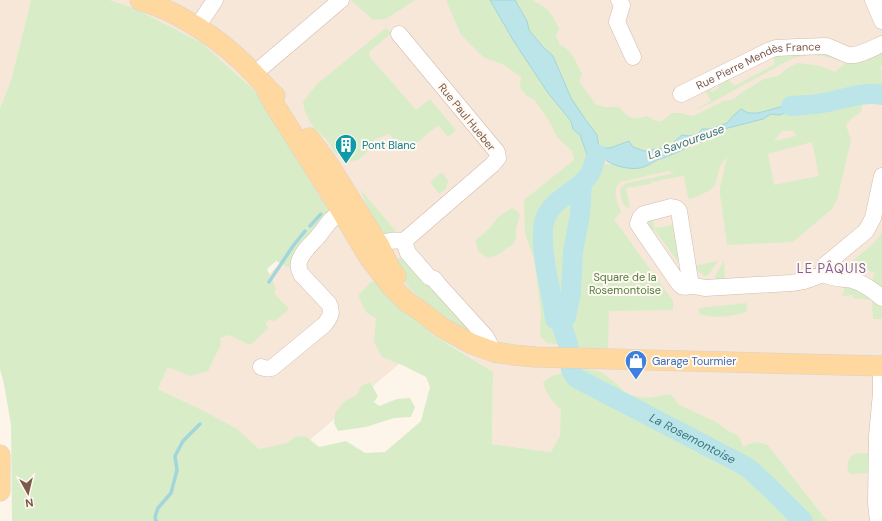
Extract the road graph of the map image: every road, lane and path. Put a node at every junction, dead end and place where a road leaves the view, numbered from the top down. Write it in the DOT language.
graph roads {
  1 [pos="140,0"];
  2 [pos="215,0"];
  3 [pos="341,0"];
  4 [pos="619,0"];
  5 [pos="873,0"];
  6 [pos="882,21"];
  7 [pos="197,27"];
  8 [pos="399,34"];
  9 [pos="882,44"];
  10 [pos="632,57"];
  11 [pos="260,81"];
  12 [pos="681,94"];
  13 [pos="882,176"];
  14 [pos="877,219"];
  15 [pos="346,220"];
  16 [pos="404,241"];
  17 [pos="382,251"];
  18 [pos="824,274"];
  19 [pos="692,286"];
  20 [pos="882,298"];
  21 [pos="418,309"];
  22 [pos="494,352"];
  23 [pos="882,366"];
  24 [pos="261,367"];
  25 [pos="0,455"];
  26 [pos="0,491"];
  27 [pos="878,521"];
  1 -- 7 [label="main road"];
  2 -- 7 [label="street"];
  3 -- 11 [label="street"];
  4 -- 10 [label="street"];
  5 -- 6 [label="street"];
  7 -- 11 [label="main road"];
  8 -- 16 [label="street, Rue Paul Hueber"];
  9 -- 12 [label="street, Rue Pierre Mendès France"];
  11 -- 15 [label="main road"];
  11 -- 17 [label="main road"];
  13 -- 14 [label="street"];
  14 -- 18 [label="street"];
  15 -- 17 [label="street"];
  15 -- 17 [label="street"];
  15 -- 21 [label="main road"];
  15 -- 24 [label="street"];
  16 -- 17 [label="street"];
  16 -- 22 [label="street"];
  17 -- 21 [label="main road"];
  18 -- 19 [label="street"];
  18 -- 20 [label="street"];
  19 -- 19 [label="street"];
  21 -- 22 [label="main road"];
  22 -- 23 [label="main road"];
  23 -- 27 [label="street"];
  25 -- 26 [label="main road"];
}
